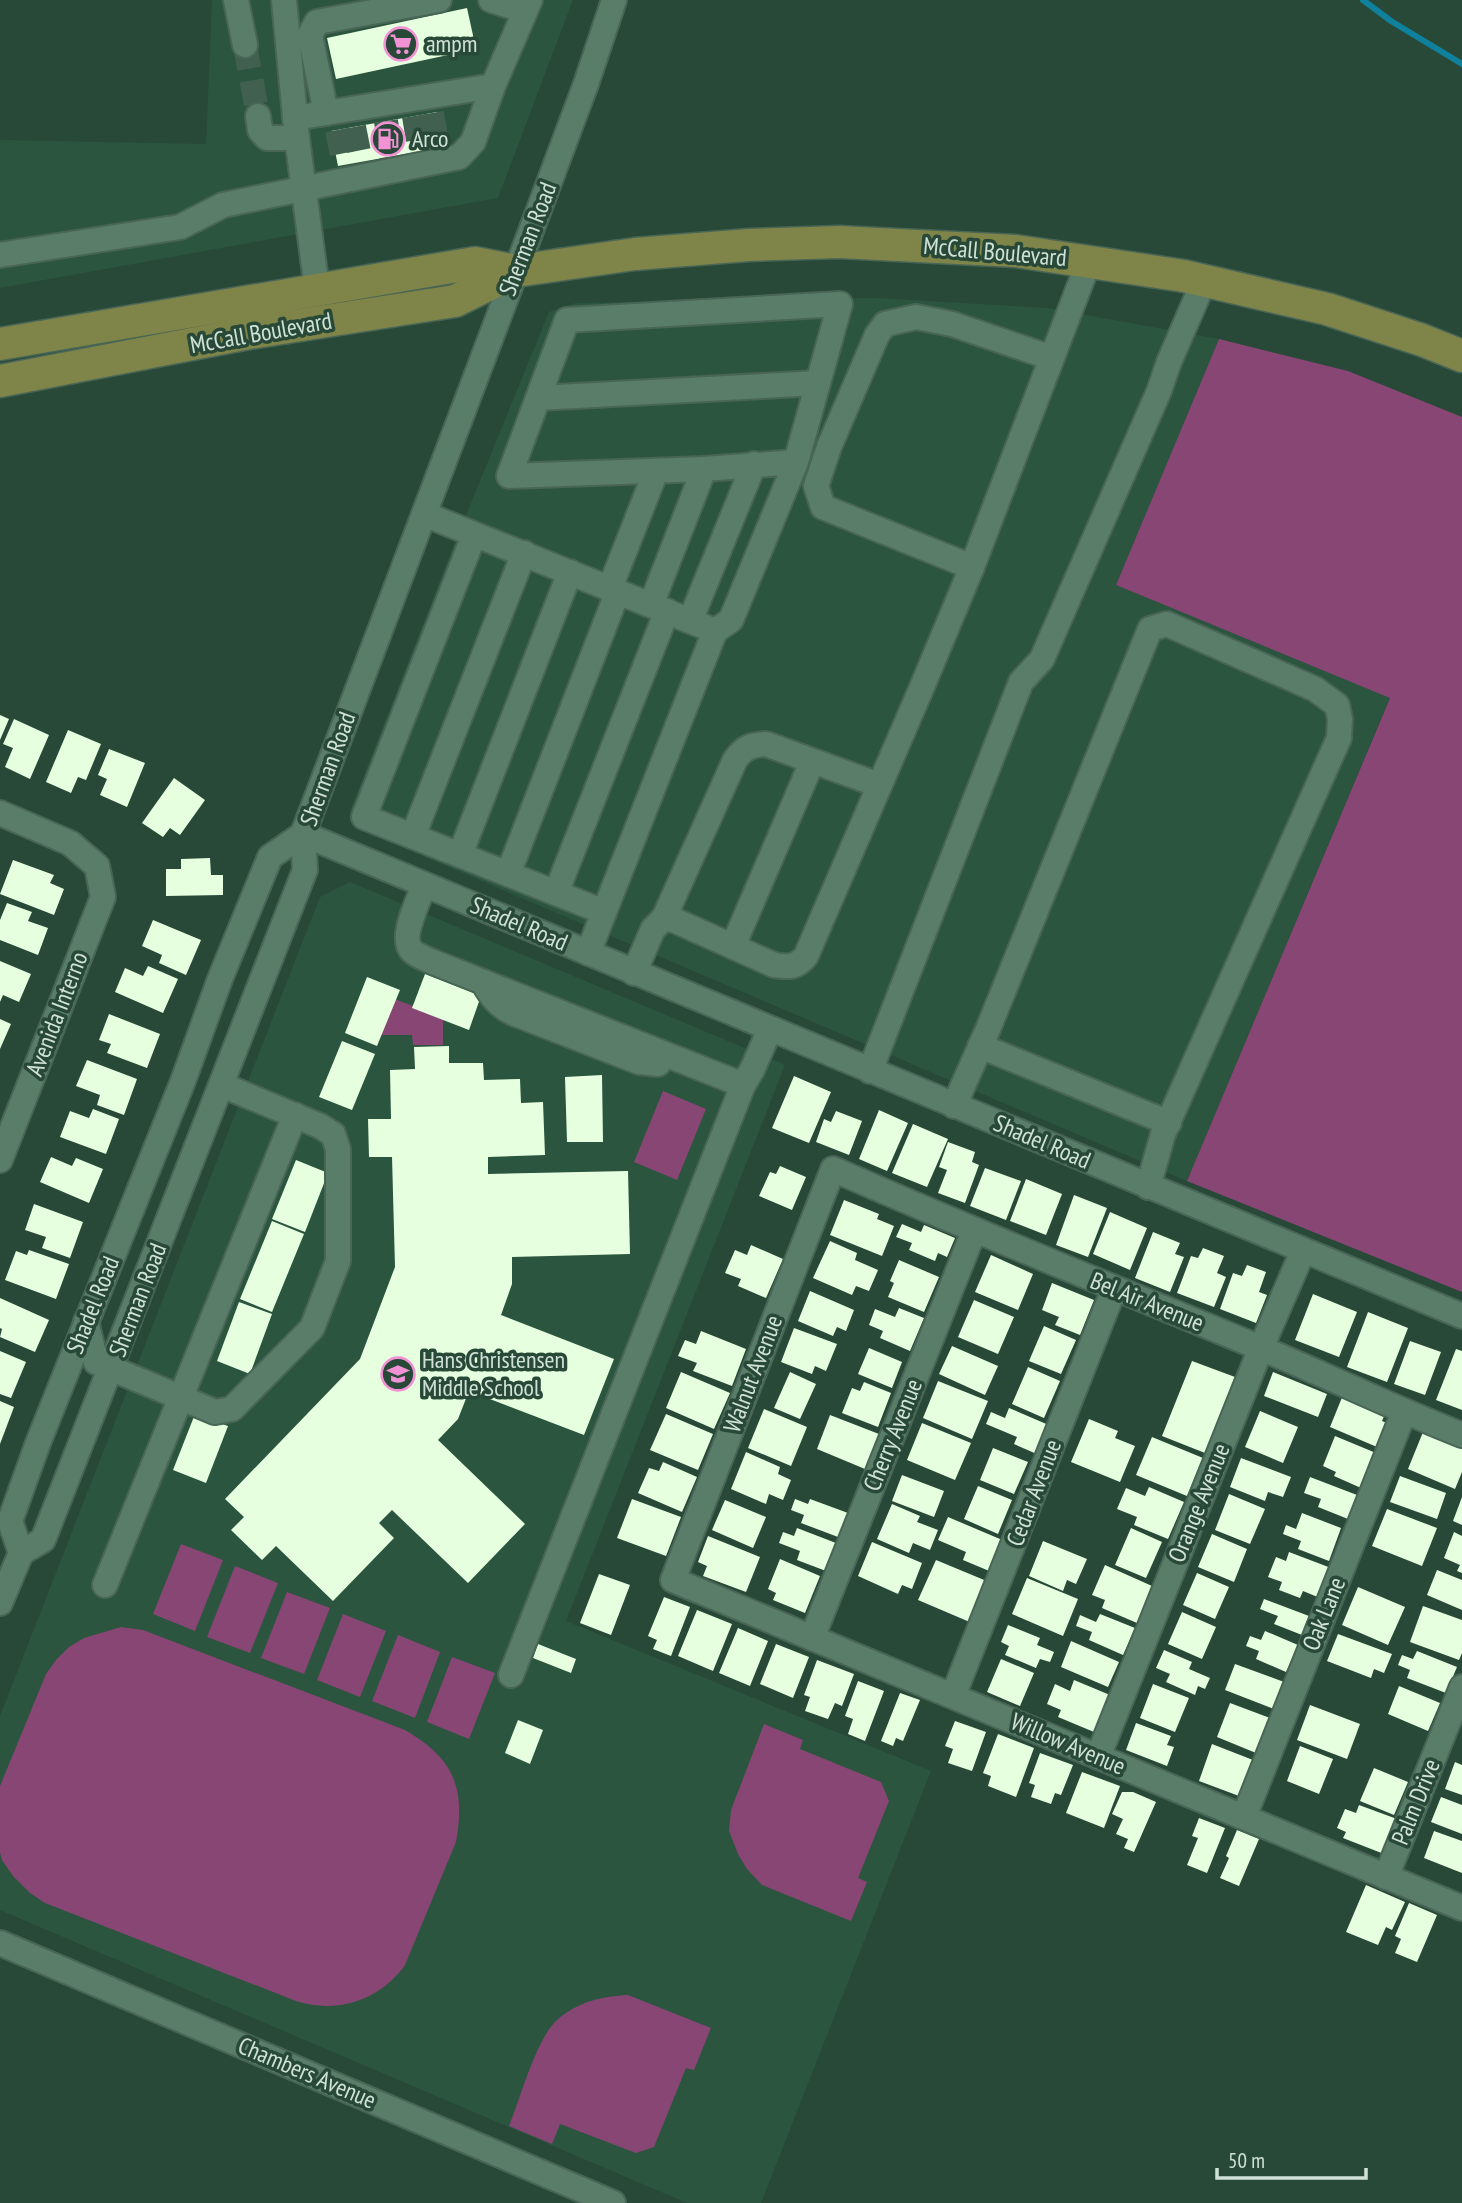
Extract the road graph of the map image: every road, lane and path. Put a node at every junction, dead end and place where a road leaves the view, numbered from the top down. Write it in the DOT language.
graph roads {
  1 [pos="236,0"];
  2 [pos="284,0"];
  3 [pos="439,0"];
  4 [pos="491,0"];
  5 [pos="614,0"];
  6 [pos="527,6"];
  7 [pos="245,45"];
  8 [pos="493,86"];
  9 [pos="258,116"];
  10 [pos="341,118"];
  11 [pos="296,128"];
  12 [pos="303,189"];
  13 [pos="0,255"];
  14 [pos="1089,261"];
  15 [pos="516,271"];
  16 [pos="1204,281"];
  17 [pos="317,289"];
  18 [pos="0,344"];
  19 [pos="1462,356"];
  20 [pos="1052,358"];
  21 [pos="0,381"];
  22 [pos="818,383"];
  23 [pos="538,398"];
  24 [pos="796,462"];
  25 [pos="754,464"];
  26 [pos="704,469"];
  27 [pos="656,471"];
  28 [pos="424,514"];
  29 [pos="469,548"];
  30 [pos="524,553"];
  31 [pos="972,567"];
  32 [pos="570,572"];
  33 [pos="614,590"];
  34 [pos="659,608"];
  35 [pos="690,621"];
  36 [pos="715,631"];
  37 [pos="812,762"];
  38 [pos="879,785"];
  39 [pos="0,813"];
  40 [pos="303,834"];
  41 [pos="413,836"];
  42 [pos="460,855"];
  43 [pos="508,874"];
  44 [pos="424,885"];
  45 [pos="556,893"];
  46 [pos="604,912"];
  47 [pos="664,918"];
  48 [pos="733,946"];
  49 [pos="588,953"];
  50 [pos="634,973"];
  51 [pos="770,1029"];
  52 [pos="980,1046"];
  53 [pos="870,1071"];
  54 [pos="222,1085"];
  55 [pos="743,1085"];
  56 [pos="954,1106"];
  57 [pos="295,1115"];
  58 [pos="1169,1123"];
  59 [pos="0,1160"];
  60 [pos="833,1169"];
  61 [pos="1148,1186"];
  62 [pos="974,1231"];
  63 [pos="1303,1251"];
  64 [pos="1114,1289"];
  65 [pos="1462,1316"];
  66 [pos="86,1321"];
  67 [pos="1261,1348"];
  68 [pos="110,1370"];
  69 [pos="182,1399"];
  70 [pos="1404,1412"];
  71 [pos="1462,1435"];
  72 [pos="20,1553"];
  73 [pos="673,1580"];
  74 [pos="105,1586"];
  75 [pos="0,1603"];
  76 [pos="812,1638"];
  77 [pos="511,1675"];
  78 [pos="1462,1687"];
  79 [pos="953,1696"];
  80 [pos="1098,1757"];
  81 [pos="1244,1816"];
  82 [pos="1387,1877"];
  83 [pos="1462,1908"];
  84 [pos="0,1943"];
  85 [pos="613,2203"];
  1 -- 7 [label="street"];
  2 -- 11 [label="street"];
  3 -- 10 [label="street"];
  4 -- 6 [label="street"];
  5 -- 15 [label="street, Sherman Road"];
  6 -- 8 [label="street"];
  8 -- 10 [label="street"];
  8 -- 12 [label="street"];
  9 -- 11 [label="street"];
  10 -- 11 [label="street"];
  11 -- 12 [label="street"];
  12 -- 13 [label="street"];
  12 -- 17 [label="street"];
  14 -- 15 [label="main road, McCall Boulevard"];
  14 -- 16 [label="main road, McCall Boulevard"];
  14 -- 20 [label="street"];
  15 -- 17 [label="main road, McCall Boulevard"];
  15 -- 21 [label="main road, McCall Boulevard"];
  15 -- 28 [label="street, Sherman Road"];
  16 -- 19 [label="main road, McCall Boulevard"];
  16 -- 53 [label="street"];
  17 -- 18 [label="main road, McCall Boulevard"];
  20 -- 31 [label="street"];
  20 -- 31 [label="street"];
  22 -- 23 [label="street"];
  22 -- 23 [label="street"];
  22 -- 24 [label="street"];
  23 -- 27 [label="street"];
  24 -- 25 [label="street"];
  24 -- 36 [label="street"];
  25 -- 26 [label="street"];
  25 -- 35 [label="street"];
  26 -- 27 [label="street"];
  26 -- 34 [label="street"];
  27 -- 33 [label="street"];
  28 -- 30 [label="street"];
  28 -- 40 [label="street, Sherman Road"];
  29 -- 41 [label="street"];
  30 -- 32 [label="street"];
  30 -- 41 [label="street"];
  31 -- 38 [label="street"];
  32 -- 33 [label="street"];
  32 -- 42 [label="street"];
  33 -- 34 [label="street"];
  33 -- 43 [label="street"];
  34 -- 35 [label="street"];
  34 -- 45 [label="street"];
  35 -- 36 [label="street"];
  36 -- 46 [label="street"];
  37 -- 38 [label="street"];
  37 -- 47 [label="street"];
  37 -- 48 [label="street"];
  38 -- 48 [label="street"];
  39 -- 59 [label="street, Avenida Interno"];
  40 -- 44 [label="street, Shadel Road"];
  40 -- 54 [label="street, Sherman Road"];
  40 -- 66 [label="street, Shadel Road"];
  41 -- 42 [label="street"];
  42 -- 43 [label="street"];
  43 -- 45 [label="street"];
  44 -- 49 [label="street, Shadel Road"];
  44 -- 55 [label="street"];
  45 -- 46 [label="street"];
  46 -- 49 [label="street"];
  47 -- 48 [label="street"];
  47 -- 50 [label="street"];
  49 -- 50 [label="street, Shadel Road"];
  50 -- 51 [label="street, Shadel Road"];
  51 -- 53 [label="street, Shadel Road"];
  51 -- 55 [label="street"];
  52 -- 56 [label="street"];
  52 -- 58 [label="street"];
  52 -- 58 [label="street"];
  53 -- 56 [label="street, Shadel Road"];
  54 -- 57 [label="street"];
  54 -- 68 [label="street, Sherman Road"];
  55 -- 77 [label="street"];
  56 -- 61 [label="street, Shadel Road"];
  57 -- 69 [label="street"];
  57 -- 69 [label="street"];
  58 -- 61 [label="street"];
  60 -- 62 [label="street, Bel Air Avenue"];
  60 -- 73 [label="street, Walnut Avenue"];
  61 -- 63 [label="street, Shadel Road"];
  62 -- 64 [label="street, Bel Air Avenue"];
  62 -- 76 [label="street, Cherry Avenue"];
  63 -- 65 [label="street, Shadel Road"];
  63 -- 67 [label="street, Orange Avenue"];
  64 -- 67 [label="street, Bel Air Avenue"];
  64 -- 79 [label="street, Cedar Avenue"];
  66 -- 68 [label="street"];
  66 -- 72 [label="street, Shadel Road"];
  67 -- 70 [label="street, Bel Air Avenue"];
  67 -- 80 [label="street, Orange Avenue"];
  68 -- 69 [label="street"];
  68 -- 72 [label="street, Sherman Road"];
  69 -- 74 [label="street"];
  70 -- 71 [label="street, Bel Air Avenue"];
  70 -- 81 [label="street, Oak Lane"];
  72 -- 75 [label="street, Sherman Road"];
  73 -- 76 [label="street, Willow Avenue"];
  76 -- 79 [label="street, Willow Avenue"];
  78 -- 82 [label="street, Palm Drive"];
  79 -- 80 [label="street, Willow Avenue"];
  80 -- 81 [label="street, Willow Avenue"];
  81 -- 82 [label="street, Willow Avenue"];
  82 -- 83 [label="street, Willow Avenue"];
  84 -- 85 [label="street, Chambers Avenue"];
}
